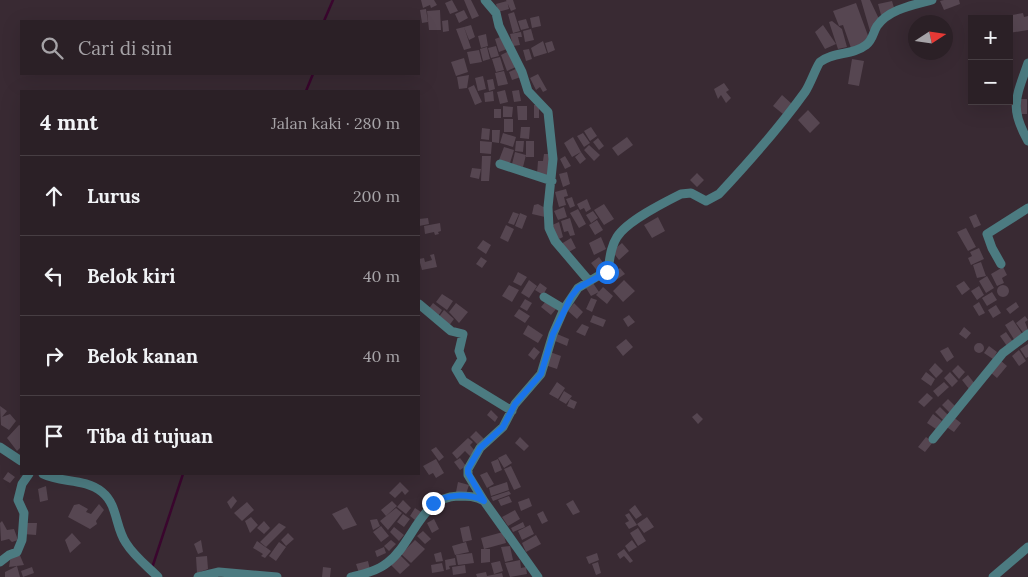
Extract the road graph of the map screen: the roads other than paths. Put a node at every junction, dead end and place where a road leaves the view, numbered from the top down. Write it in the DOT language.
graph roads {
  1 [pos="485,0"];
  2 [pos="932,0"];
  3 [pos="1028,63"];
  4 [pos="1028,141"];
  5 [pos="500,164"];
  6 [pos="552,181"];
  7 [pos="1028,208"];
  8 [pos="1001,264"];
  9 [pos="589,282"];
  10 [pos="544,297"];
  11 [pos="420,305"];
  12 [pos="564,309"];
  13 [pos="1028,334"];
  14 [pos="512,411"];
  15 [pos="933,439"];
  16 [pos="0,447"];
  17 [pos="20,461"];
  18 [pos="28,475"];
  19 [pos="45,475"];
  20 [pos="484,501"];
  21 [pos="1028,547"];
  22 [pos="0,562"];
  23 [pos="156,575"];
  24 [pos="198,577"];
  25 [pos="278,577"];
  26 [pos="351,577"];
  27 [pos="538,577"];
  28 [pos="993,577"];
  1 -- 6 [label="street"];
  2 -- 9 [label="street"];
  3 -- 4 [label="street"];
  5 -- 6 [label="street"];
  6 -- 9 [label="street"];
  7 -- 8 [label="street"];
  9 -- 12 [label="street"];
  10 -- 12 [label="street"];
  11 -- 14 [label="street"];
  12 -- 14 [label="street"];
  13 -- 15 [label="street"];
  14 -- 20 [label="street"];
  16 -- 17 [label="street"];
  18 -- 22 [label="street"];
  19 -- 23 [label="street"];
  20 -- 26 [label="street"];
  20 -- 27 [label="street"];
  21 -- 28 [label="street"];
  24 -- 25 [label="street"];
}
